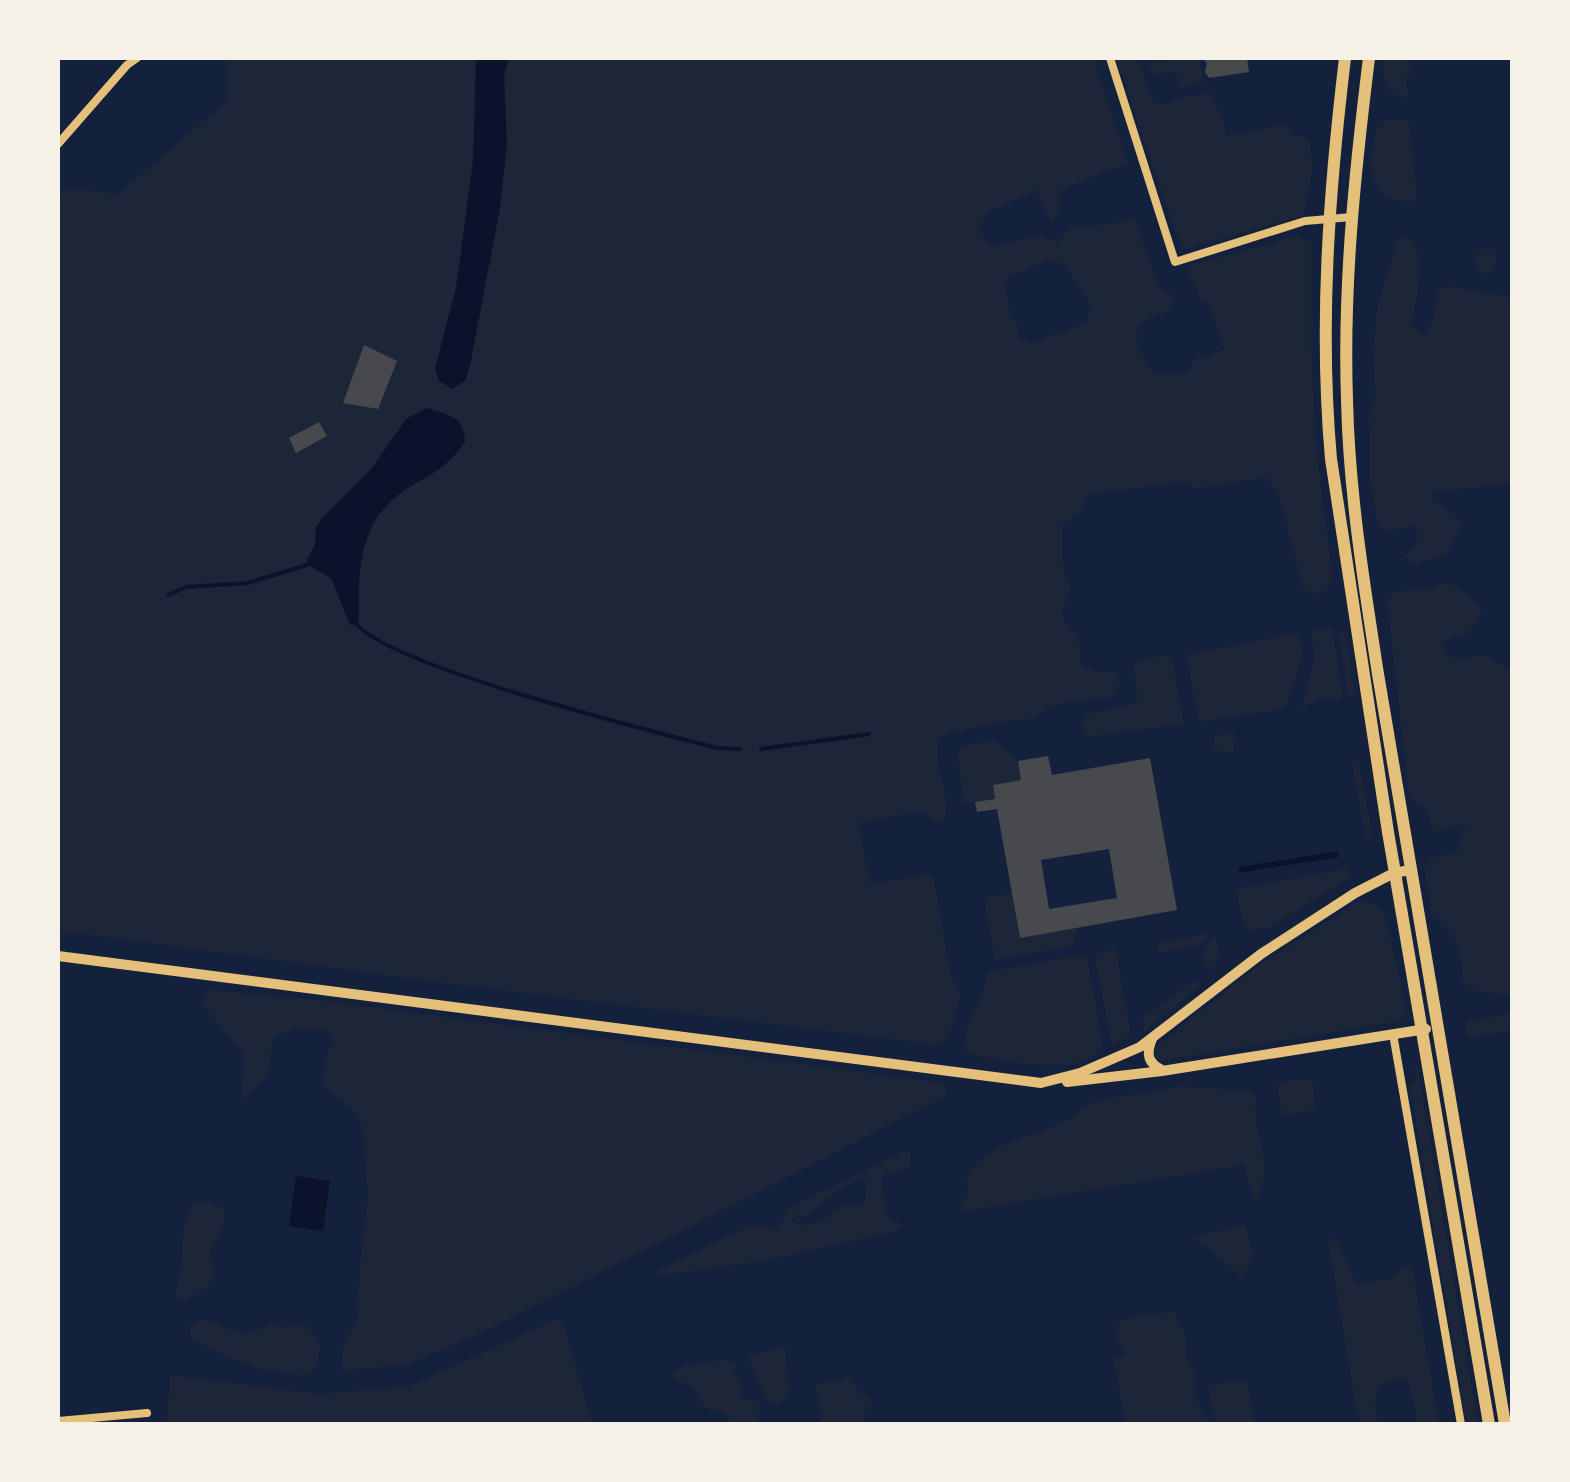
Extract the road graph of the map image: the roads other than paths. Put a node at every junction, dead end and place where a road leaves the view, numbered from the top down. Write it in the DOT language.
graph roads {
  1 [pos="137,58"];
  2 [pos="1110,58"];
  3 [pos="1345,58"];
  4 [pos="1369,58"];
  5 [pos="58,144"];
  6 [pos="1352,217"];
  7 [pos="1328,218"];
  8 [pos="1410,870"];
  9 [pos="1394,873"];
  10 [pos="58,956"];
  11 [pos="1436,1028"];
  12 [pos="1420,1030"];
  13 [pos="1393,1034"];
  14 [pos="1152,1039"];
  15 [pos="1162,1071"];
  16 [pos="1041,1083"];
  17 [pos="147,1412"];
  18 [pos="58,1421"];
  19 [pos="1461,1424"];
  20 [pos="1489,1424"];
  21 [pos="1505,1424"];
  1 -- 5 [label="street"];
  2 -- 7 [label="street"];
  3 -- 7 [label="main road"];
  4 -- 6 [label="main road"];
  6 -- 7 [label="street"];
  6 -- 8 [label="main road"];
  7 -- 9 [label="main road"];
  8 -- 9 [label="street"];
  8 -- 11 [label="main road"];
  9 -- 12 [label="main road"];
  9 -- 14 [label="street"];
  10 -- 16 [label="street"];
  11 -- 12 [label="street"];
  11 -- 21 [label="main road"];
  12 -- 13 [label="street"];
  12 -- 20 [label="main road"];
  13 -- 15 [label="street"];
  13 -- 19 [label="street"];
  14 -- 15 [label="street"];
  14 -- 16 [label="street"];
  15 -- 16 [label="street"];
  17 -- 18 [label="street"];
}
